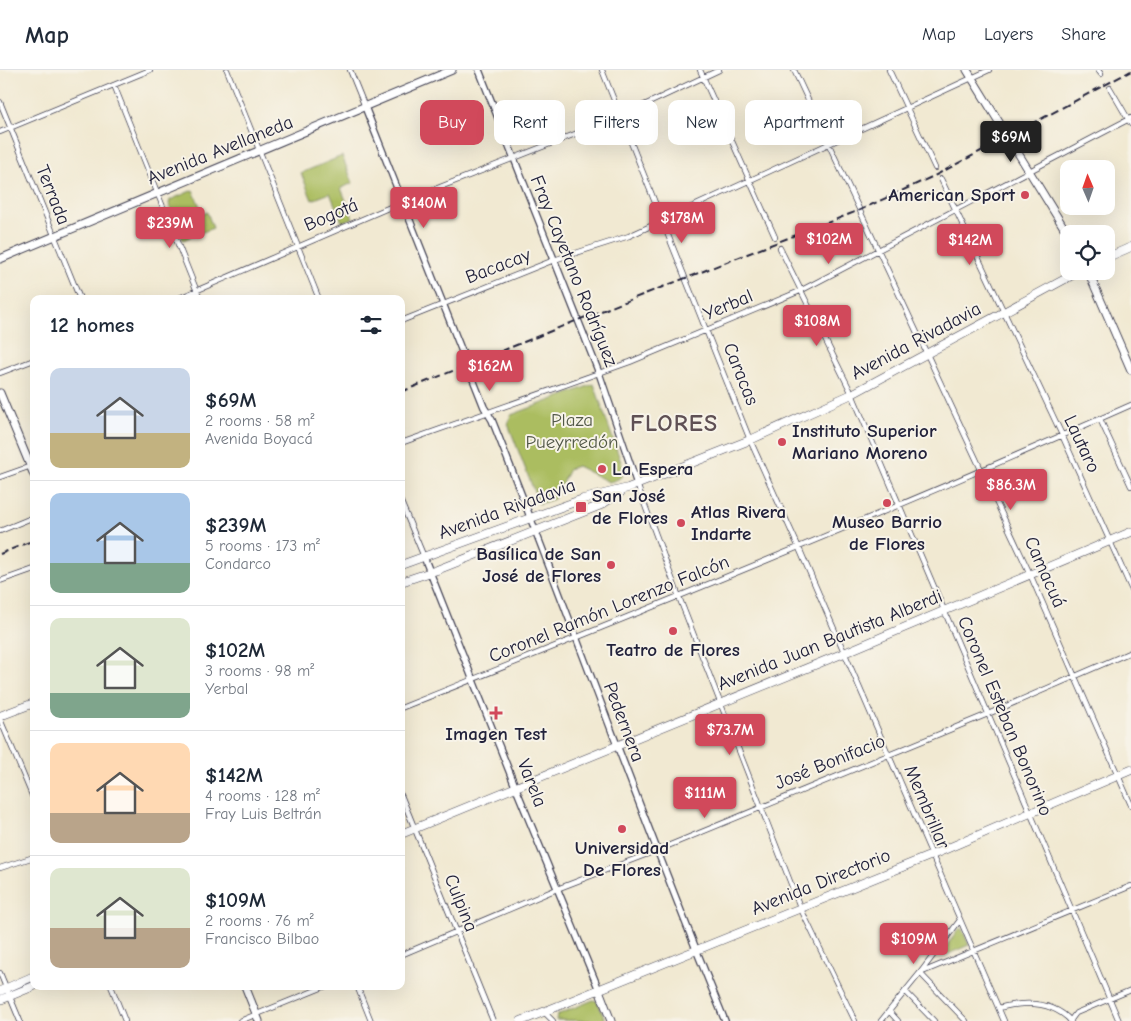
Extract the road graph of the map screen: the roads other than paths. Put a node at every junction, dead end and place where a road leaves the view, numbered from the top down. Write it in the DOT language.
graph roads {
  1 [pos="150,70"];
  2 [pos="227,70"];
  3 [pos="350,70"];
  4 [pos="452,70"];
  5 [pos="479,70"];
  6 [pos="602,70"];
  7 [pos="700,70"];
  8 [pos="719,70"];
  9 [pos="794,70"];
  10 [pos="889,70"];
  11 [pos="967,70"];
  12 [pos="989,70"];
  13 [pos="703,78"];
  14 [pos="972,78"];
  15 [pos="114,85"];
  16 [pos="1110,88"];
  17 [pos="614,100"];
  18 [pos="656,100"];
  19 [pos="808,100"];
  20 [pos="0,102"];
  21 [pos="365,107"];
  22 [pos="907,109"];
  23 [pos="1130,120"];
  24 [pos="10,128"];
  25 [pos="862,129"];
  26 [pos="0,132"];
  27 [pos="575,134"];
  28 [pos="632,145"];
  29 [pos="827,145"];
  30 [pos="829,145"];
  31 [pos="259,152"];
  32 [pos="514,159"];
  33 [pos="935,168"];
  34 [pos="1030,171"];
  35 [pos="941,179"];
  36 [pos="750,181"];
  37 [pos="158,193"];
  38 [pos="402,202"];
  39 [pos="955,210"];
  40 [pos="662,220"];
  41 [pos="1062,225"];
  42 [pos="54,237"];
  43 [pos="775,237"];
  44 [pos="298,246"];
  45 [pos="1131,247"];
  46 [pos="780,248"];
  47 [pos="878,250"];
  48 [pos="1115,254"];
  49 [pos="0,259"];
  50 [pos="554,260"];
  51 [pos="1064,280"];
  52 [pos="1092,280"];
  53 [pos="197,290"];
  54 [pos="800,291"];
  55 [pos="78,295"];
  56 [pos="186,295"];
  57 [pos="199,295"];
  58 [pos="317,295"];
  59 [pos="443,304"];
  60 [pos="1003,313"];
  61 [pos="405,320"];
  62 [pos="707,330"];
  63 [pos="927,353"];
  64 [pos="30,362"];
  65 [pos="1131,370"];
  66 [pos="0,373"];
  67 [pos="599,373"];
  68 [pos="0,393"];
  69 [pos="852,394"];
  70 [pos="1131,405"];
  71 [pos="488,413"];
  72 [pos="1100,418"];
  73 [pos="1062,435"];
  74 [pos="750,440"];
  75 [pos="405,442"];
  76 [pos="30,461"];
  77 [pos="30,467"];
  78 [pos="981,470"];
  79 [pos="0,477"];
  80 [pos="637,484"];
  81 [pos="1131,486"];
  82 [pos="624,489"];
  83 [pos="900,506"];
  84 [pos="405,511"];
  85 [pos="530,517"];
  86 [pos="30,519"];
  87 [pos="535,530"];
  88 [pos="0,531"];
  89 [pos="1131,532"];
  90 [pos="1110,541"];
  91 [pos="799,548"];
  92 [pos="424,556"];
  93 [pos="405,563"];
  94 [pos="30,570"];
  95 [pos="430,572"];
  96 [pos="1030,574"];
  97 [pos="0,581"];
  98 [pos="405,581"];
  99 [pos="1131,588"];
  100 [pos="679,597"];
  101 [pos="944,611"];
  102 [pos="576,638"];
  103 [pos="1131,652"];
  104 [pos="844,653"];
  105 [pos="1074,677"];
  106 [pos="473,680"];
  107 [pos="721,703"];
  108 [pos="30,705"];
  109 [pos="405,706"];
  110 [pos="988,714"];
  111 [pos="0,717"];
  112 [pos="616,745"];
  113 [pos="889,755"];
  114 [pos="1131,770"];
  115 [pos="1118,776"];
  116 [pos="515,786"];
  117 [pos="30,790"];
  118 [pos="405,804"];
  119 [pos="1131,805"];
  120 [pos="760,807"];
  121 [pos="1030,813"];
  122 [pos="415,828"];
  123 [pos="405,832"];
  124 [pos="658,850"];
  125 [pos="932,855"];
  126 [pos="30,859"];
  127 [pos="0,868"];
  128 [pos="1131,886"];
  129 [pos="557,889"];
  130 [pos="800,908"];
  131 [pos="1072,911"];
  132 [pos="960,920"];
  133 [pos="456,932"];
  134 [pos="696,950"];
  135 [pos="974,951"];
  136 [pos="405,953"];
  137 [pos="0,973"];
  138 [pos="920,973"];
  139 [pos="30,978"];
  140 [pos="30,987"];
  141 [pos="113,990"];
  142 [pos="246,990"];
  143 [pos="317,990"];
  144 [pos="359,990"];
  145 [pos="598,990"];
  146 [pos="1131,990"];
  147 [pos="5,991"];
  148 [pos="905,991"];
  149 [pos="1110,999"];
  150 [pos="0,1000"];
  151 [pos="999,1008"];
  152 [pos="889,1011"];
  153 [pos="544,1012"];
  154 [pos="257,1018"];
  155 [pos="20,1021"];
  156 [pos="125,1021"];
  157 [pos="240,1021"];
  158 [pos="371,1021"];
  159 [pos="493,1021"];
  160 [pos="522,1021"];
  161 [pos="553,1021"];
  162 [pos="611,1021"];
  163 [pos="725,1021"];
  164 [pos="855,1021"];
  165 [pos="881,1021"];
  166 [pos="898,1021"];
  167 [pos="934,1021"];
  168 [pos="966,1021"];
  169 [pos="1004,1021"];
  170 [pos="1071,1021"];
  171 [pos="1119,1021"];
  1 -- 15 [label="street"];
  2 -- 31 [label="street"];
  3 -- 21 [label="street"];
  4 -- 21 [label="main road, Avenida Avellaneda"];
  5 -- 32 [label="street, Fray Cayetano Rodríguez"];
  6 -- 17 [label="street, Caracas"];
  7 -- 13 [label="street"];
  8 -- 13 [label="street, Bogotá"];
  9 -- 19 [label="street, Camacuá"];
  10 -- 22 [label="street"];
  11 -- 14 [label="main road"];
  12 -- 14 [label="street, Bacacay"];
  13 -- 18 [label="street, Bogotá"];
  13 -- 36 [label="street"];
  14 -- 22 [label="street, Bacacay"];
  14 -- 34 [label="main road"];
  15 -- 24 [label="street"];
  15 -- 37 [label="street"];
  16 -- 23 [label="street"];
  20 -- 24 [label="street, Terrada"];
  21 -- 31 [label="main road, Avenida Avellaneda"];
  21 -- 38 [label="street, Pedernera"];
  22 -- 25 [label="street, Bacacay"];
  22 -- 33 [label="street"];
  23 -- 34 [label="street, Yerbal"];
  24 -- 26 [label="street"];
  24 -- 42 [label="street, Terrada"];
  27 -- 32 [label="street, Bogotá"];
  28 -- 40 [label="street, Caracas"];
  29 -- 36 [label="street, Bacacay"];
  30 -- 47 [label="street, Camacuá"];
  31 -- 37 [label="main road, Avenida Avellaneda"];
  31 -- 44 [label="street"];
  32 -- 38 [label="street, Bogotá"];
  32 -- 50 [label="street, Fray Cayetano Rodríguez"];
  34 -- 39 [label="street, Yerbal"];
  34 -- 41 [label="main road"];
  35 -- 39 [label="street, Lautaro"];
  36 -- 40 [label="street, Bacacay"];
  36 -- 43 [label="street"];
  37 -- 42 [label="main road, Avenida Avellaneda"];
  37 -- 53 [label="street"];
  38 -- 44 [label="street, Bogotá"];
  38 -- 59 [label="street, Pedernera"];
  39 -- 47 [label="street, Yerbal"];
  39 -- 60 [label="street, Lautaro"];
  40 -- 50 [label="street, Bacacay"];
  40 -- 62 [label="street, Caracas"];
  42 -- 49 [label="main road, Avenida Avellaneda"];
  42 -- 55 [label="street, Terrada"];
  44 -- 53 [label="street, Bogotá"];
  44 -- 58 [label="street"];
  45 -- 48 [label="main road"];
  46 -- 54 [label="street, Coronel Esteban Bonorino"];
  47 -- 54 [label="street, Yerbal"];
  47 -- 63 [label="street, Camacuá"];
  50 -- 59 [label="street, Bacacay"];
  50 -- 67 [label="street, Fray Cayetano Rodríguez"];
  51 -- 60 [label="main road, Avenida Rivadavia"];
  52 -- 65 [label="main road"];
  53 -- 56 [label="street, Bogotá"];
  53 -- 57 [label="street"];
  54 -- 62 [label="street, Yerbal"];
  54 -- 69 [label="street, Coronel Esteban Bonorino"];
  59 -- 61 [label="street, Bacacay"];
  59 -- 71 [label="street, Pedernera"];
  60 -- 63 [label="main road, Avenida Rivadavia"];
  60 -- 73 [label="street, Lautaro"];
  62 -- 67 [label="street, Yerbal"];
  62 -- 74 [label="street, Caracas"];
  63 -- 69 [label="main road, Avenida Rivadavia"];
  63 -- 78 [label="street, Camacuá"];
  64 -- 66 [label="street"];
  67 -- 71 [label="street, Yerbal"];
  67 -- 80 [label="street, Fray Cayetano Rodríguez"];
  68 -- 76 [label="main road"];
  69 -- 74 [label="main road, Avenida Rivadavia"];
  69 -- 83 [label="street, Coronel Esteban Bonorino"];
  70 -- 72 [label="street, Coronel Ramón Lorenzo Falcón"];
  71 -- 75 [label="street, Yerbal"];
  71 -- 85 [label="street, Pedernera"];
  72 -- 73 [label="street, Coronel Ramón Lorenzo Falcón"];
  72 -- 81 [label="street"];
  73 -- 78 [label="street, Coronel Ramón Lorenzo Falcón"];
  73 -- 90 [label="street, Lautaro"];
  74 -- 80 [label="main road, Avenida Rivadavia"];
  74 -- 91 [label="street, Membrillar"];
  77 -- 79 [label="street"];
  78 -- 83 [label="street, Coronel Ramón Lorenzo Falcón"];
  78 -- 96 [label="street, Camacuá"];
  80 -- 82 [label="main road, Avenida Rivadavia"];
  80 -- 100 [label="street"];
  82 -- 85 [label="main road, Avenida Rivadavia"];
  82 -- 87 [label="main road, Avenida Rivadavia"];
  83 -- 91 [label="street, Coronel Ramón Lorenzo Falcón"];
  83 -- 101 [label="street, Coronel Esteban Bonorino"];
  84 -- 92 [label="street"];
  85 -- 87 [label="street, Pedernera"];
  85 -- 92 [label="main road, Avenida Rivadavia"];
  86 -- 88 [label="street"];
  87 -- 95 [label="main road, Avenida Rivadavia"];
  87 -- 102 [label="street, Pedernera"];
  89 -- 90 [label="main road, Avenida Juan Bautista Alberdi"];
  90 -- 96 [label="main road, Avenida Juan Bautista Alberdi"];
  90 -- 99 [label="street, Lautaro"];
  91 -- 100 [label="street, Coronel Ramón Lorenzo Falcón"];
  91 -- 104 [label="street, Membrillar"];
  92 -- 93 [label="main road, Avenida Rivadavia"];
  92 -- 95 [label="street, Varela"];
  94 -- 97 [label="street"];
  95 -- 98 [label="main road, Avenida Rivadavia"];
  95 -- 106 [label="street, Varela"];
  96 -- 101 [label="main road, Avenida Juan Bautista Alberdi"];
  96 -- 105 [label="street, Camacuá"];
  100 -- 102 [label="street, Coronel Ramón Lorenzo Falcón"];
  100 -- 107 [label="street"];
  101 -- 104 [label="main road, Avenida Juan Bautista Alberdi"];
  101 -- 110 [label="street, Coronel Esteban Bonorino"];
  102 -- 106 [label="street, Coronel Ramón Lorenzo Falcón"];
  102 -- 112 [label="street, Pedernera"];
  103 -- 105 [label="street, José Bonifacio"];
  104 -- 107 [label="main road, Avenida Juan Bautista Alberdi"];
  104 -- 113 [label="street, Membrillar"];
  105 -- 110 [label="street, José Bonifacio"];
  105 -- 115 [label="street, Camacuá"];
  106 -- 109 [label="street, Coronel Ramón Lorenzo Falcón"];
  106 -- 116 [label="street, Varela"];
  107 -- 112 [label="main road, Avenida Juan Bautista Alberdi"];
  107 -- 120 [label="street"];
  108 -- 111 [label="main road"];
  110 -- 113 [label="street, José Bonifacio"];
  110 -- 121 [label="street, Coronel Esteban Bonorino"];
  111 -- 117 [label="street"];
  112 -- 116 [label="main road, Avenida Juan Bautista Alberdi"];
  112 -- 124 [label="street, Pedernera"];
  113 -- 120 [label="street, José Bonifacio"];
  113 -- 125 [label="street, Membrillar"];
  114 -- 115 [label="main road, Avenida Directorio"];
  115 -- 119 [label="street, Camacuá"];
  115 -- 121 [label="main road, Avenida Directorio"];
  116 -- 122 [label="main road, Avenida Juan Bautista Alberdi"];
  116 -- 129 [label="street, Varela"];
  118 -- 122 [label="street, Culpina"];
  120 -- 124 [label="street, José Bonifacio"];
  120 -- 130 [label="street"];
  121 -- 125 [label="main road, Avenida Directorio"];
  121 -- 131 [label="street, Coronel Esteban Bonorino"];
  122 -- 123 [label="main road, Avenida Juan Bautista Alberdi"];
  122 -- 133 [label="street, Culpina"];
  124 -- 129 [label="street, José Bonifacio"];
  124 -- 134 [label="street, Pedernera"];
  125 -- 130 [label="main road, Avenida Directorio"];
  125 -- 132 [label="street, Membrillar"];
  126 -- 127 [label="street"];
  128 -- 131 [label="street"];
  129 -- 133 [label="street, José Bonifacio"];
  129 -- 145 [label="street, Varela"];
  130 -- 134 [label="main road, Avenida Directorio"];
  130 -- 164 [label="street"];
  131 -- 135 [label="street"];
  131 -- 149 [label="street, Coronel Esteban Bonorino"];
  132 -- 135 [label="street, Membrillar"];
  132 -- 138 [label="street"];
  133 -- 136 [label="street, José Bonifacio"];
  133 -- 159 [label="street, Culpina"];
  134 -- 145 [label="main road, Avenida Directorio"];
  134 -- 163 [label="street, Pedernera"];
  135 -- 138 [label="street"];
  135 -- 151 [label="street, Membrillar"];
  137 -- 147 [label="street"];
  138 -- 148 [label="street"];
  138 -- 168 [label="street"];
  139 -- 147 [label="main road"];
  140 -- 147 [label="main road"];
  141 -- 156 [label="street"];
  142 -- 154 [label="main road"];
  143 -- 154 [label="street"];
  144 -- 158 [label="street"];
  145 -- 153 [label="main road, Avenida Directorio"];
  145 -- 162 [label="main road, Varela"];
  146 -- 149 [label="street"];
  147 -- 150 [label="main road"];
  147 -- 155 [label="street"];
  148 -- 152 [label="street"];
  148 -- 167 [label="street"];
  149 -- 170 [label="street"];
  149 -- 171 [label="street, Coronel Esteban Bonorino"];
  151 -- 169 [label="street, Membrillar"];
  151 -- 170 [label="street"];
  152 -- 165 [label="street"];
  152 -- 166 [label="street"];
  153 -- 160 [label="main road, Avenida Directorio"];
  153 -- 161 [label="street"];
  154 -- 157 [label="street"];
}
